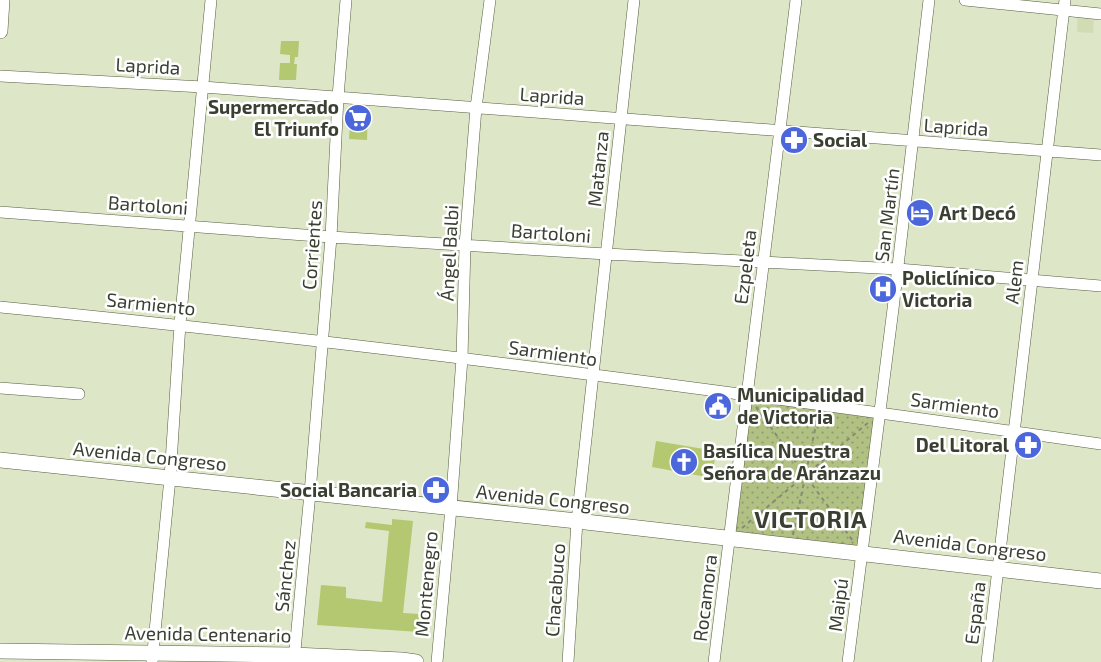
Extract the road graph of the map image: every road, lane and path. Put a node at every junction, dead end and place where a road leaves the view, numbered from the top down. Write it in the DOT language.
graph roads {
  1 [pos="2,0"];
  2 [pos="211,0"];
  3 [pos="346,0"];
  4 [pos="490,0"];
  5 [pos="634,0"];
  6 [pos="796,0"];
  7 [pos="929,0"];
  8 [pos="965,0"];
  9 [pos="1064,5"];
  10 [pos="1101,14"];
  11 [pos="0,31"];
  12 [pos="0,76"];
  13 [pos="203,87"];
  14 [pos="338,97"];
  15 [pos="476,108"];
  16 [pos="621,119"];
  17 [pos="780,131"];
  18 [pos="913,141"];
  19 [pos="1047,151"];
  20 [pos="1101,155"];
  21 [pos="0,212"];
  22 [pos="190,225"];
  23 [pos="331,237"];
  24 [pos="465,245"];
  25 [pos="606,254"];
  26 [pos="764,263"];
  27 [pos="898,269"];
  28 [pos="1032,280"];
  29 [pos="1101,286"];
  30 [pos="0,307"];
  31 [pos="180,324"];
  32 [pos="322,342"];
  33 [pos="462,358"];
  34 [pos="593,376"];
  35 [pos="0,388"];
  36 [pos="79,394"];
  37 [pos="747,395"];
  38 [pos="820,405"];
  39 [pos="880,412"];
  40 [pos="1014,431"];
  41 [pos="1101,444"];
  42 [pos="0,460"];
  43 [pos="738,468"];
  44 [pos="805,475"];
  45 [pos="170,478"];
  46 [pos="871,482"];
  47 [pos="310,493"];
  48 [pos="451,508"];
  49 [pos="577,520"];
  50 [pos="730,538"];
  51 [pos="791,545"];
  52 [pos="862,553"];
  53 [pos="998,569"];
  54 [pos="1101,581"];
  55 [pos="0,651"];
  56 [pos="153,657"];
  57 [pos="294,658"];
  58 [pos="416,662"];
  59 [pos="437,662"];
  60 [pos="568,662"];
  61 [pos="714,662"];
  62 [pos="848,662"];
  63 [pos="987,662"];
  1 -- 11 [label="street"];
  2 -- 13 [label="street"];
  3 -- 14 [label="street, Corrientes"];
  4 -- 15 [label="street, Ángel Balbi"];
  5 -- 16 [label="street, Matanza"];
  6 -- 17 [label="street, Ezpeleta"];
  7 -- 18 [label="street, San Martín"];
  8 -- 9 [label="street"];
  9 -- 10 [label="street"];
  9 -- 19 [label="street, Alem"];
  12 -- 13 [label="street, Laprida"];
  13 -- 14 [label="street, Laprida"];
  13 -- 22 [label="street"];
  14 -- 15 [label="street, Laprida"];
  14 -- 23 [label="street, Corrientes"];
  15 -- 16 [label="street, Laprida"];
  15 -- 24 [label="street, Ángel Balbi"];
  16 -- 17 [label="street, Laprida"];
  16 -- 25 [label="street, Matanza"];
  17 -- 18 [label="street, Laprida"];
  17 -- 26 [label="street, Ezpeleta"];
  18 -- 19 [label="street, Laprida"];
  18 -- 27 [label="street, San Martín"];
  19 -- 20 [label="street, Laprida"];
  19 -- 28 [label="street, Alem"];
  21 -- 22 [label="street, Bartoloni"];
  22 -- 23 [label="street, Bartoloni"];
  22 -- 31 [label="street"];
  23 -- 24 [label="street, Bartoloni"];
  23 -- 32 [label="street, Corrientes"];
  24 -- 25 [label="street, Bartoloni"];
  24 -- 33 [label="street, Ángel Balbi"];
  25 -- 26 [label="street, Bartoloni"];
  25 -- 34 [label="street, Matanza"];
  26 -- 27 [label="street, Bartoloni"];
  26 -- 37 [label="street, Ezpeleta"];
  27 -- 28 [label="street, Bartoloni"];
  27 -- 39 [label="street, San Martín"];
  28 -- 29 [label="street, Bartoloni"];
  28 -- 40 [label="street, Alem"];
  30 -- 31 [label="street, Sarmiento"];
  31 -- 32 [label="street, Sarmiento"];
  31 -- 45 [label="street"];
  32 -- 33 [label="street, Sarmiento"];
  32 -- 47 [label="street, Corrientes"];
  33 -- 34 [label="street, Sarmiento"];
  33 -- 48 [label="street, Ángel Balbi"];
  34 -- 37 [label="street, Sarmiento"];
  34 -- 49 [label="street, Matanza"];
  35 -- 36 [label="street"];
  37 -- 38 [label="street, Sarmiento"];
  37 -- 43 [label="street, Ezpeleta"];
  37 -- 44 [label="path"];
  38 -- 39 [label="street, Sarmiento"];
  38 -- 44 [label="path"];
  39 -- 40 [label="street, Sarmiento"];
  39 -- 44 [label="path"];
  39 -- 46 [label="street, San Martín"];
  40 -- 41 [label="street, Sarmiento"];
  40 -- 53 [label="street, Alem"];
  42 -- 45 [label="street, Avenida Congreso"];
  43 -- 44 [label="path"];
  43 -- 50 [label="street, Ezpeleta"];
  44 -- 46 [label="path"];
  44 -- 50 [label="path"];
  44 -- 51 [label="path"];
  44 -- 52 [label="path"];
  45 -- 47 [label="street, Avenida Congreso"];
  45 -- 56 [label="street"];
  46 -- 52 [label="street, San Martín"];
  47 -- 48 [label="street, Avenida Congreso"];
  47 -- 57 [label="street, Sánchez"];
  48 -- 49 [label="street, Avenida Congreso"];
  48 -- 59 [label="street, Montenegro"];
  49 -- 50 [label="street, Avenida Congreso"];
  49 -- 60 [label="street, Chacabuco"];
  50 -- 51 [label="street, Avenida Congreso"];
  50 -- 61 [label="street, Rocamora"];
  51 -- 52 [label="street, Avenida Congreso"];
  52 -- 53 [label="street, Avenida Congreso"];
  52 -- 62 [label="street, Maipú"];
  53 -- 54 [label="street, Avenida Congreso"];
  53 -- 63 [label="street, España"];
  55 -- 56 [label="street, Avenida Centenario"];
  56 -- 57 [label="street, Avenida Centenario"];
  57 -- 58 [label="street, Avenida Centenario"];
}
